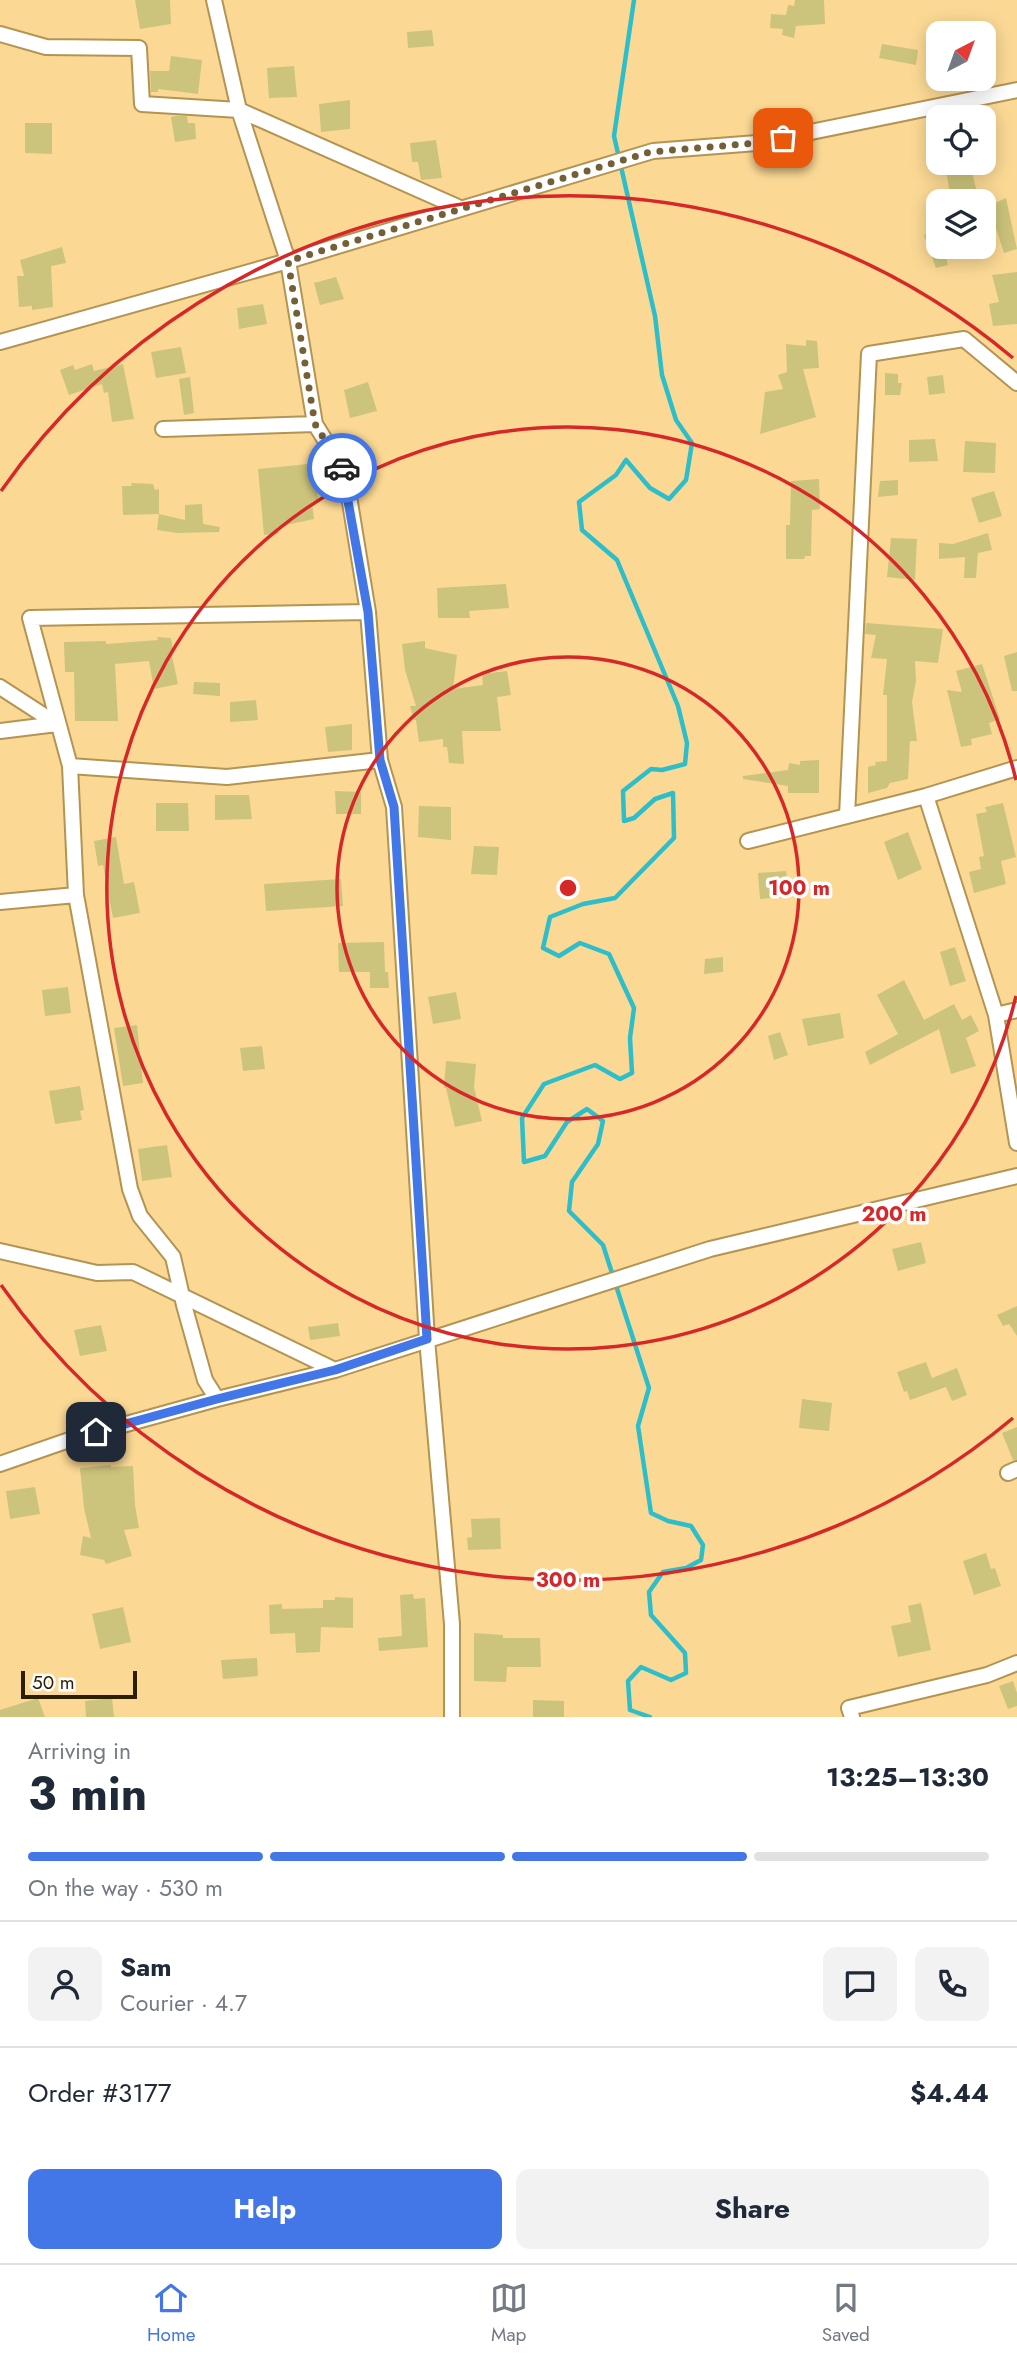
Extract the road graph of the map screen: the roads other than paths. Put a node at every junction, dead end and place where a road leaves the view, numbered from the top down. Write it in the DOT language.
graph roads {
  1 [pos="214,0"];
  2 [pos="0,34"];
  3 [pos="1017,90"];
  4 [pos="239,110"];
  5 [pos="460,208"];
  6 [pos="288,261"];
  7 [pos="0,342"];
  8 [pos="1017,383"];
  9 [pos="315,424"];
  10 [pos="163,429"];
  11 [pos="368,612"];
  12 [pos="0,687"];
  13 [pos="57,724"];
  14 [pos="0,731"];
  15 [pos="380,760"];
  16 [pos="69,766"];
  17 [pos="1017,768"];
  18 [pos="926,796"];
  19 [pos="848,816"];
  20 [pos="748,841"];
  21 [pos="76,895"];
  22 [pos="0,902"];
  23 [pos="1017,1010"];
  24 [pos="996,1015"];
  25 [pos="1017,1143"];
  26 [pos="1017,1176"];
  27 [pos="0,1251"];
  28 [pos="181,1296"];
  29 [pos="427,1339"];
  30 [pos="335,1370"];
  31 [pos="217,1399"];
  32 [pos="0,1464"];
  33 [pos="1017,1663"];
  34 [pos="452,1717"];
  35 [pos="852,1717"];
  1 -- 4 [label="street"];
  2 -- 4 [label="street"];
  3 -- 5 [label="street"];
  4 -- 5 [label="street"];
  4 -- 6 [label="street"];
  5 -- 6 [label="street"];
  6 -- 7 [label="street"];
  6 -- 9 [label="street"];
  8 -- 19 [label="street"];
  9 -- 10 [label="street"];
  9 -- 11 [label="street"];
  11 -- 13 [label="street"];
  11 -- 15 [label="street"];
  12 -- 13 [label="street"];
  13 -- 14 [label="street"];
  13 -- 16 [label="street"];
  15 -- 16 [label="street"];
  15 -- 29 [label="street"];
  16 -- 21 [label="street"];
  17 -- 18 [label="street"];
  18 -- 19 [label="street"];
  18 -- 24 [label="street"];
  19 -- 20 [label="street"];
  21 -- 22 [label="street"];
  21 -- 28 [label="street"];
  23 -- 24 [label="street"];
  24 -- 25 [label="street"];
  26 -- 29 [label="street"];
  27 -- 28 [label="street"];
  28 -- 30 [label="street"];
  28 -- 31 [label="street"];
  29 -- 30 [label="street"];
  29 -- 34 [label="street"];
  30 -- 31 [label="street"];
  31 -- 32 [label="street"];
  33 -- 35 [label="street"];
}
